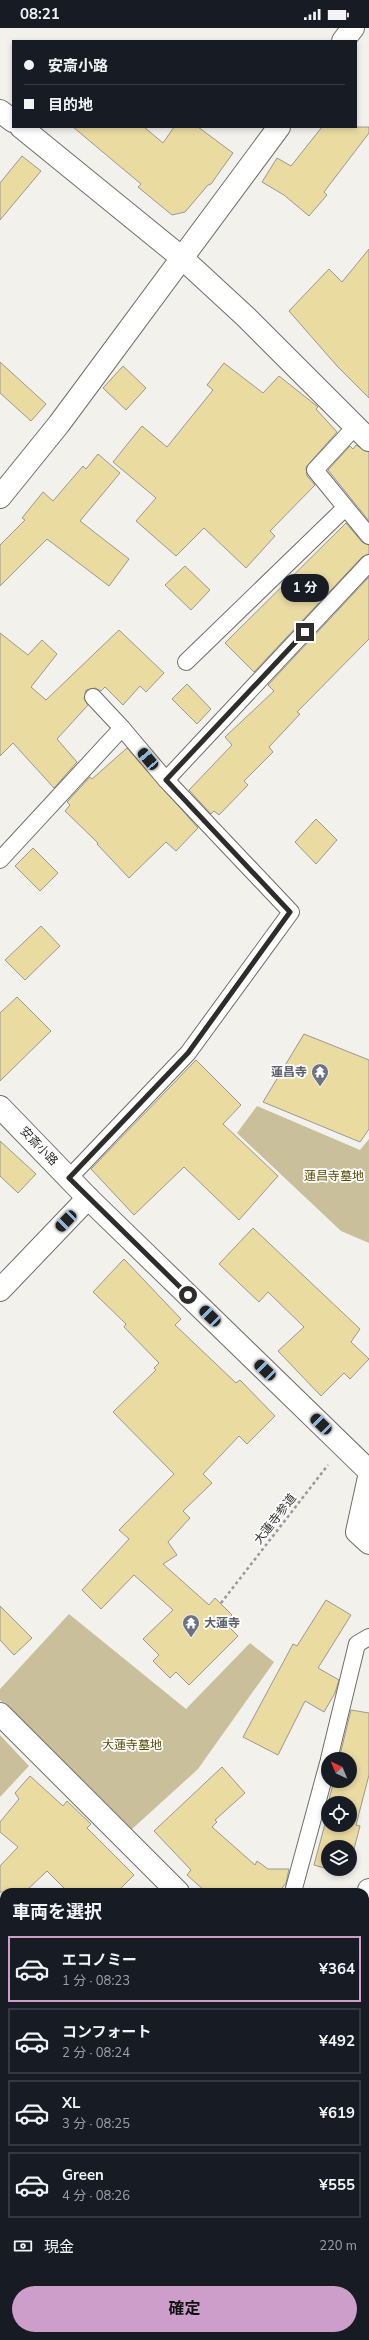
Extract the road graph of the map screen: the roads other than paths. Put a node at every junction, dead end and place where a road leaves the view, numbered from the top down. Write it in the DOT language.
graph roads {
  1 [pos="353,28"];
  2 [pos="344,40"];
  3 [pos="0,111"];
  4 [pos="12,120"];
  5 [pos="22,128"];
  6 [pos="278,128"];
  7 [pos="182,258"];
  8 [pos="362,434"];
  9 [pos="0,497"];
  10 [pos="346,508"];
  11 [pos="369,536"];
  12 [pos="369,563"];
  13 [pos="186,662"];
  14 [pos="93,697"];
  15 [pos="122,728"];
  16 [pos="166,780"];
  17 [pos="0,860"];
  18 [pos="0,1107"];
  19 [pos="69,1178"];
  20 [pos="88,1198"];
  21 [pos="0,1290"];
  22 [pos="369,1471"];
  23 [pos="369,1476"];
  24 [pos="369,1543"];
  25 [pos="369,1637"];
  26 [pos="0,1714"];
  27 [pos="331,1752"];
  28 [pos="321,1788"];
  29 [pos="174,1888"];
  30 [pos="294,1888"];
  1 -- 2 [label="street"];
  3 -- 4 [label="street"];
  5 -- 7 [label="street"];
  6 -- 7 [label="street"];
  7 -- 8 [label="street"];
  7 -- 9 [label="street"];
  8 -- 10 [label="lane"];
  10 -- 11 [label="lane"];
  10 -- 13 [label="lane"];
  12 -- 16 [label="lane"];
  14 -- 15 [label="lane"];
  15 -- 16 [label="lane"];
  15 -- 17 [label="lane"];
  16 -- 19 [label="lane"];
  18 -- 19 [label="street, 安斎小路"];
  19 -- 20 [label="street, 安斎小路"];
  20 -- 21 [label="street"];
  20 -- 22 [label="street, 安斎小路"];
  23 -- 24 [label="street"];
  25 -- 27 [label="lane"];
  26 -- 29 [label="street"];
  28 -- 30 [label="lane"];
}
